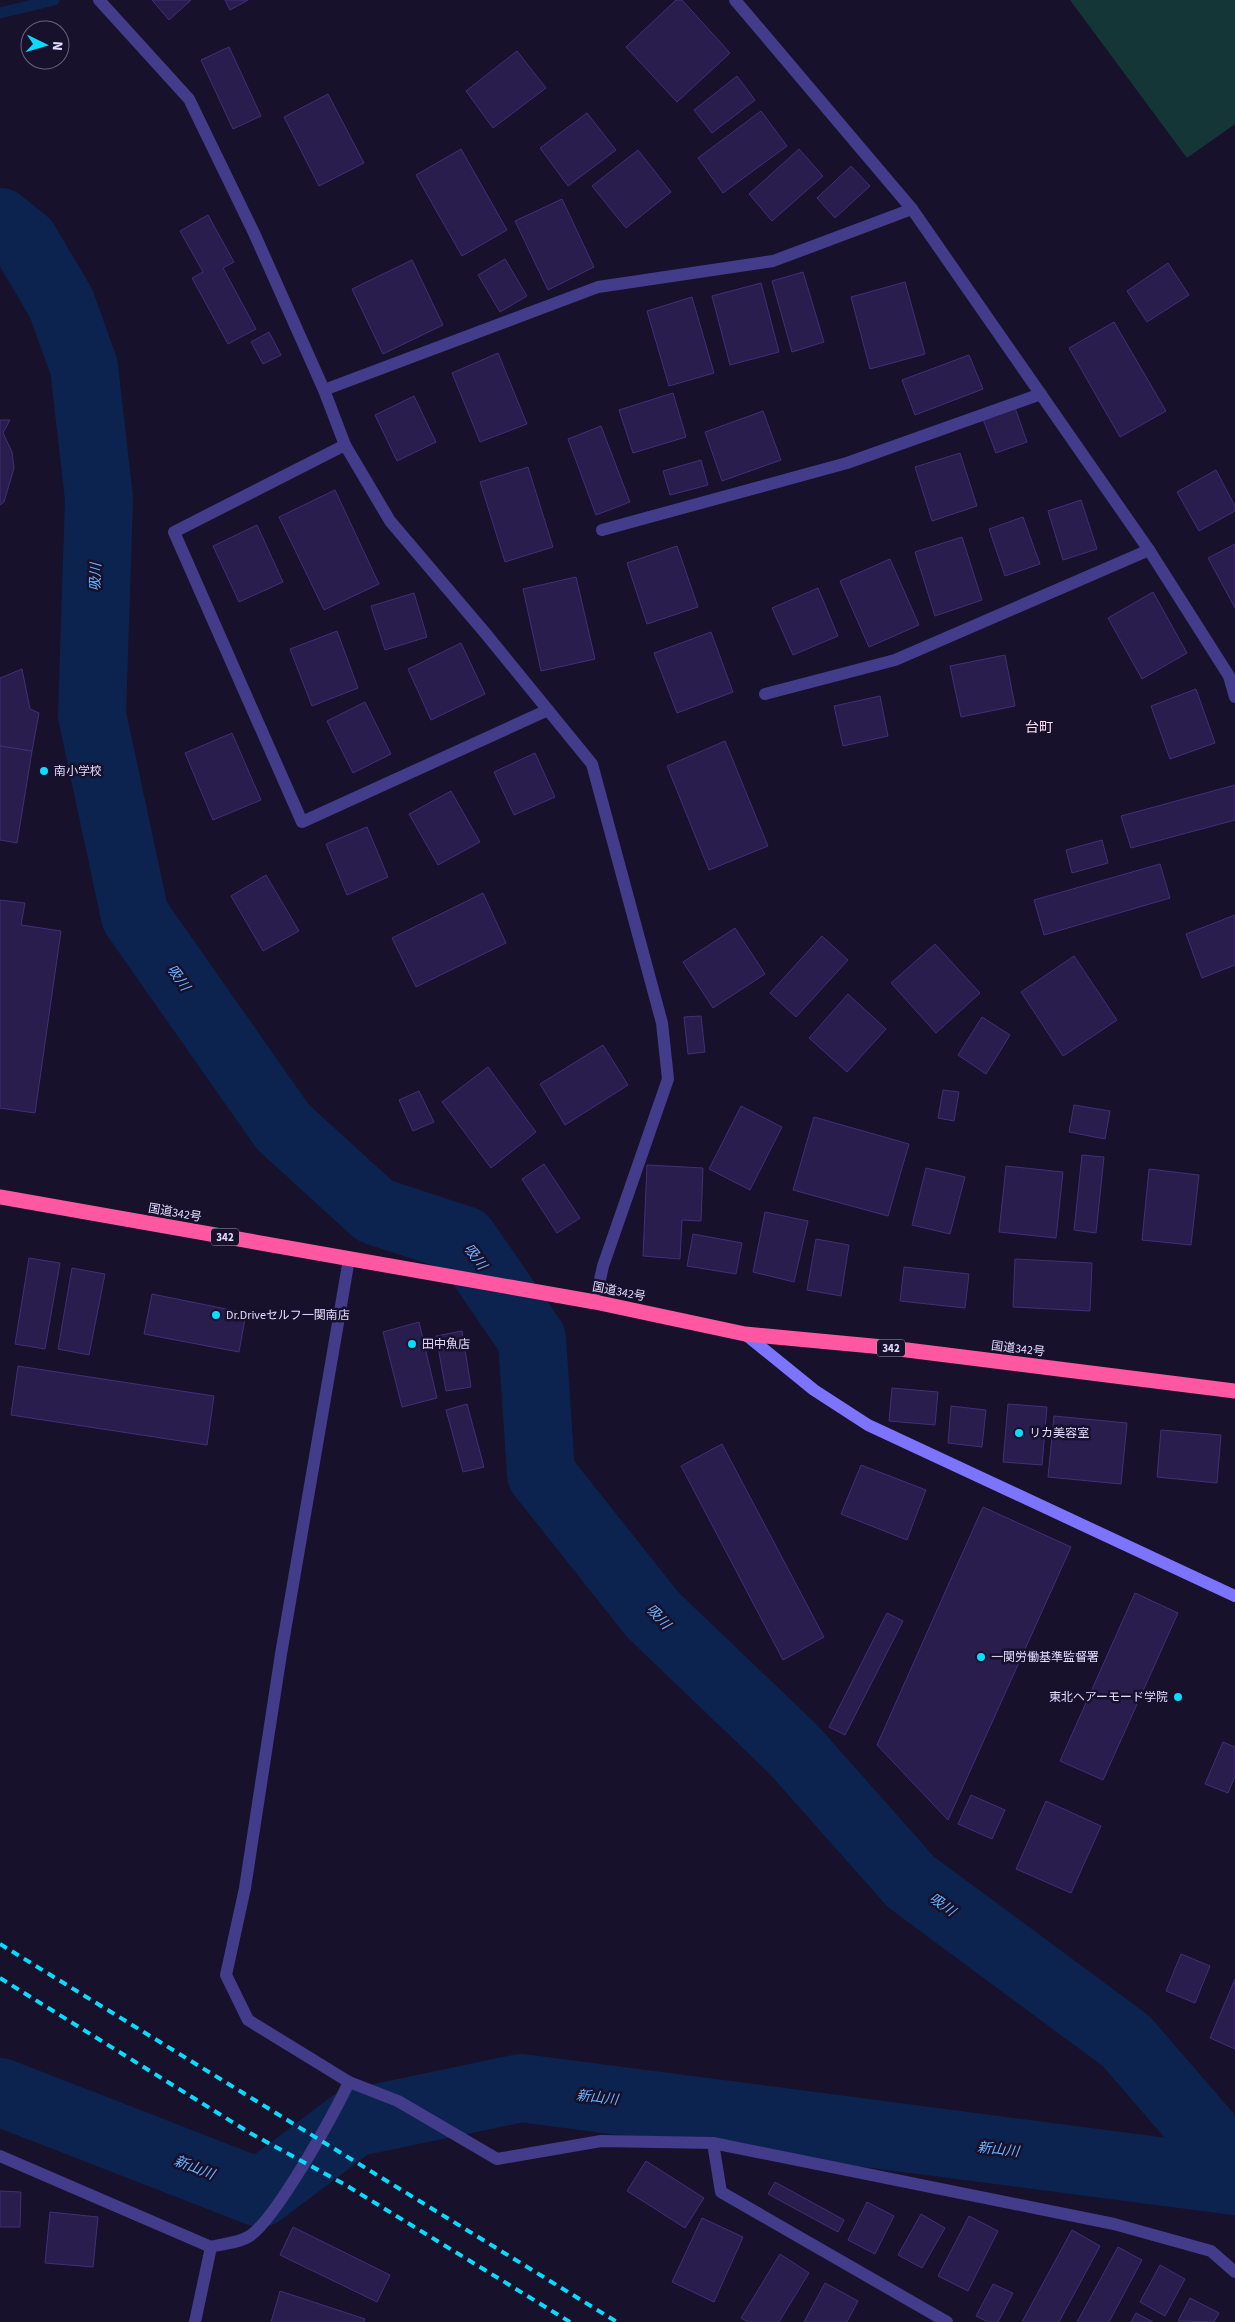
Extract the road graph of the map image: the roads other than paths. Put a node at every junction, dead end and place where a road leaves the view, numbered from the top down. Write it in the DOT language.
graph roads {
  1 [pos="100,0"];
  2 [pos="735,0"];
  3 [pos="912,209"];
  4 [pos="324,390"];
  5 [pos="1041,394"];
  6 [pos="345,445"];
  7 [pos="602,530"];
  8 [pos="1149,550"];
  9 [pos="765,694"];
  10 [pos="1235,697"];
  11 [pos="548,710"];
  12 [pos="0,1197"];
  13 [pos="349,1259"];
  14 [pos="595,1302"];
  15 [pos="745,1334"];
  16 [pos="1235,1391"];
  17 [pos="1235,1596"];
  18 [pos="349,2082"];
  19 [pos="713,2143"];
  20 [pos="0,2156"];
  21 [pos="211,2247"];
  22 [pos="1235,2272"];
  23 [pos="195,2322"];
  24 [pos="947,2322"];
  1 -- 4 [label="street"];
  2 -- 3 [label="street"];
  3 -- 4 [label="street"];
  3 -- 5 [label="street"];
  4 -- 6 [label="street"];
  5 -- 7 [label="street"];
  5 -- 8 [label="street"];
  6 -- 11 [label="street"];
  6 -- 11 [label="street"];
  8 -- 9 [label="street"];
  8 -- 10 [label="street"];
  11 -- 14 [label="street"];
  12 -- 13 [label="highway, 国道342号 / 342"];
  13 -- 14 [label="highway, 国道342号 / 342"];
  13 -- 18 [label="street"];
  14 -- 15 [label="highway, 国道342号 / 342"];
  15 -- 16 [label="highway, 国道342号 / 342"];
  15 -- 17 [label="street"];
  18 -- 19 [label="street"];
  18 -- 21 [label="street"];
  19 -- 22 [label="street"];
  19 -- 24 [label="street"];
  20 -- 21 [label="street"];
  21 -- 23 [label="street"];
}
